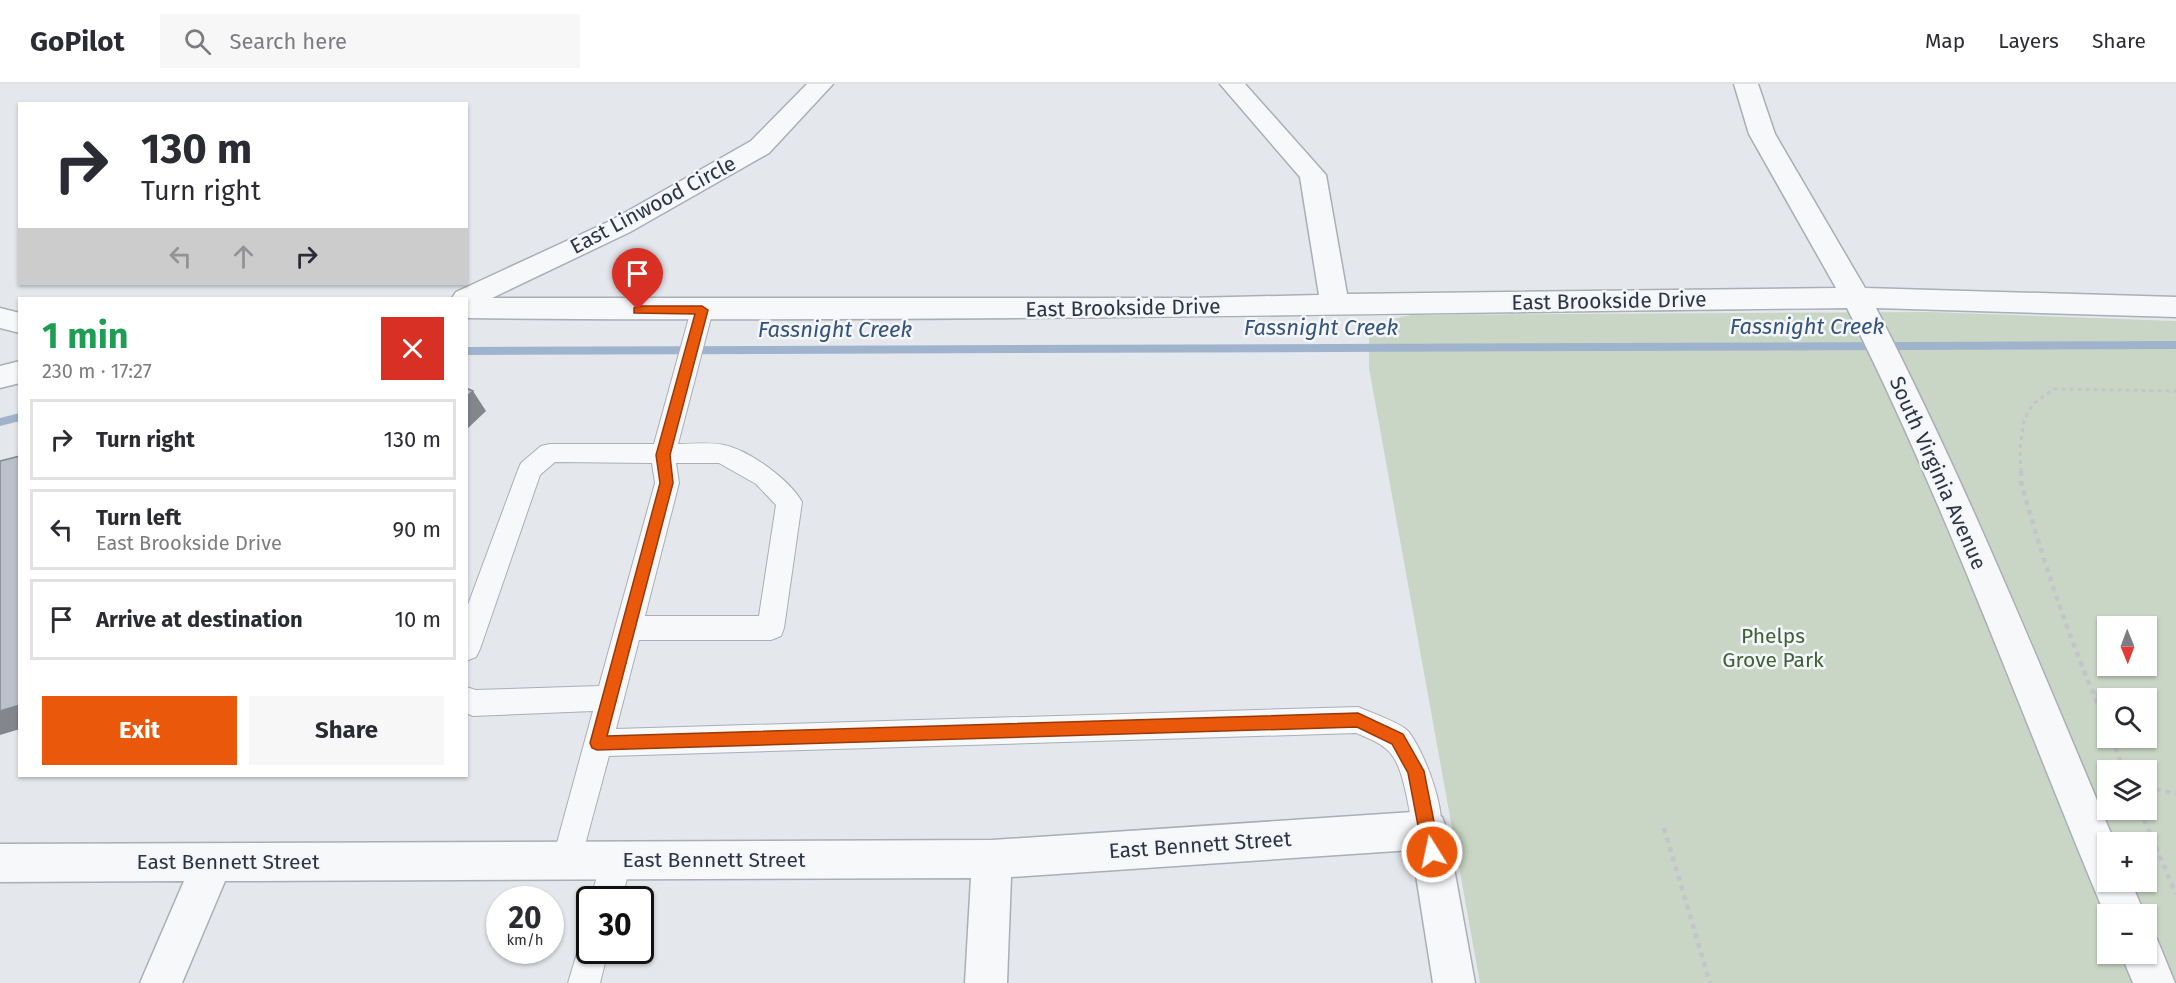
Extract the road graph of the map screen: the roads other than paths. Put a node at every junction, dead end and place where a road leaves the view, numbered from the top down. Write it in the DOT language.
graph roads {
  1 [pos="821,84"];
  2 [pos="1232,84"];
  3 [pos="1746,84"];
  4 [pos="468,298"];
  5 [pos="1335,304"];
  6 [pos="1859,305"];
  7 [pos="2176,307"];
  8 [pos="468,308"];
  9 [pos="0,318"];
  10 [pos="700,320"];
  11 [pos="18,322"];
  12 [pos="18,372"];
  13 [pos="0,377"];
  14 [pos="663,455"];
  15 [pos="628,628"];
  16 [pos="468,643"];
  17 [pos="609,699"];
  18 [pos="468,700"];
  19 [pos="597,743"];
  20 [pos="1428,830"];
  21 [pos="2097,847"];
  22 [pos="992,859"];
  23 [pos="616,860"];
  24 [pos="567,861"];
  25 [pos="213,862"];
  26 [pos="0,863"];
  27 [pos="610,886"];
  28 [pos="589,964"];
  29 [pos="2146,964"];
  30 [pos="161,983"];
  31 [pos="584,983"];
  32 [pos="986,983"];
  33 [pos="1454,983"];
  34 [pos="2154,983"];
  1 -- 4 [label="street, East Linwood Circle"];
  2 -- 5 [label="street"];
  3 -- 6 [label="street, South Virginia Avenue"];
  5 -- 6 [label="street, East Brookside Drive"];
  5 -- 10 [label="street, East Brookside Drive"];
  6 -- 7 [label="street, East Brookside Drive"];
  6 -- 21 [label="street, South Virginia Avenue"];
  8 -- 10 [label="street, East Brookside Drive"];
  9 -- 11 [label="street"];
  10 -- 14 [label="lane"];
  12 -- 13 [label="street"];
  14 -- 15 [label="lane"];
  14 -- 15 [label="lane"];
  14 -- 16 [label="lane"];
  15 -- 17 [label="lane"];
  17 -- 18 [label="lane"];
  17 -- 19 [label="lane"];
  19 -- 20 [label="lane"];
  19 -- 24 [label="lane"];
  20 -- 22 [label="street, East Bennett Street"];
  20 -- 33 [label="street"];
  22 -- 23 [label="street, East Bennett Street"];
  22 -- 32 [label="street"];
  23 -- 24 [label="street, East Bennett Street"];
  23 -- 27 [label="lane"];
  24 -- 25 [label="street, East Bennett Street"];
  25 -- 26 [label="street, East Bennett Street"];
  25 -- 30 [label="street"];
  28 -- 31 [label="lane"];
  29 -- 34 [label="street"];
}
